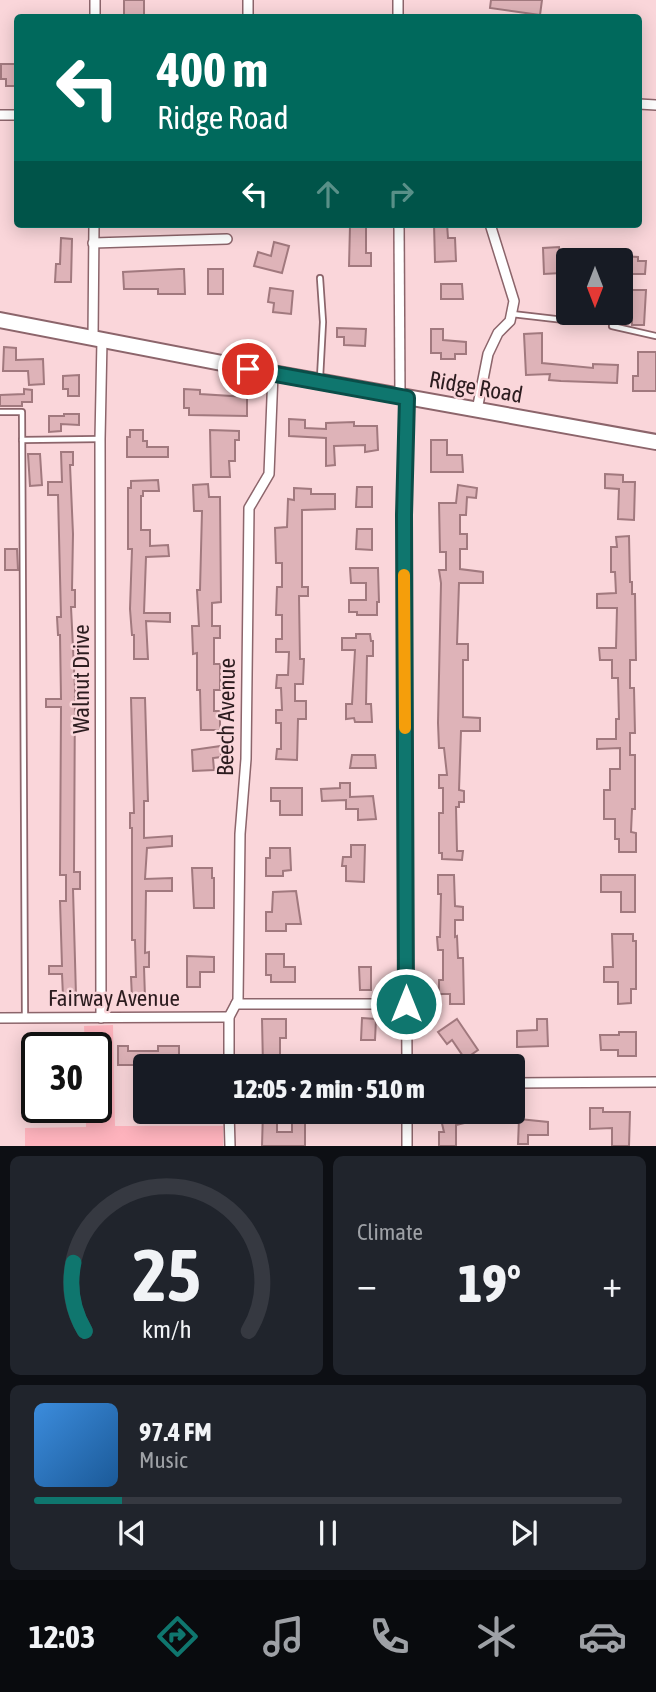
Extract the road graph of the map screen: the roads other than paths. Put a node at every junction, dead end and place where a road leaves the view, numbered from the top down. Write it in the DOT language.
graph roads {
  1 [pos="94,228"];
  2 [pos="399,228"];
  3 [pos="491,228"];
  4 [pos="228,239"];
  5 [pos="93,243"];
  6 [pos="320,278"];
  7 [pos="512,314"];
  8 [pos="556,319"];
  9 [pos="0,320"];
  10 [pos="612,326"];
  11 [pos="656,336"];
  12 [pos="98,339"];
  13 [pos="273,373"];
  14 [pos="320,382"];
  15 [pos="404,397"];
  16 [pos="477,410"];
  17 [pos="0,412"];
  18 [pos="100,439"];
  19 [pos="22,440"];
  20 [pos="656,442"];
  21 [pos="236,1004"];
  22 [pos="406,1004"];
  23 [pos="229,1017"];
  24 [pos="0,1018"];
  25 [pos="25,1018"];
  26 [pos="101,1018"];
  27 [pos="229,1054"];
  28 [pos="407,1054"];
  29 [pos="656,1082"];
  30 [pos="525,1083"];
  31 [pos="229,1124"];
  32 [pos="407,1124"];
  33 [pos="230,1146"];
  34 [pos="407,1146"];
  1 -- 5 [label="street, Walnut Drive"];
  2 -- 15 [label="street"];
  3 -- 7 [label="street"];
  4 -- 5 [label="street"];
  5 -- 12 [label="street, Walnut Drive"];
  6 -- 14 [label="lane"];
  7 -- 8 [label="lane"];
  7 -- 16 [label="street"];
  9 -- 12 [label="main road, Ridge Road"];
  10 -- 11 [label="lane"];
  12 -- 13 [label="main road, Ridge Road"];
  12 -- 18 [label="street, Walnut Drive"];
  13 -- 14 [label="main road, Ridge Road"];
  13 -- 21 [label="street, Beech Avenue"];
  14 -- 15 [label="main road, Ridge Road"];
  15 -- 16 [label="main road, Ridge Road"];
  15 -- 22 [label="street"];
  16 -- 20 [label="main road, Ridge Road"];
  17 -- 19 [label="lane"];
  18 -- 19 [label="lane"];
  18 -- 26 [label="street, Walnut Drive"];
  19 -- 25 [label="lane"];
  21 -- 22 [label="street"];
  21 -- 23 [label="street, Beech Avenue"];
  22 -- 28 [label="street"];
  23 -- 26 [label="street, Fairway Avenue"];
  23 -- 27 [label="street, Beech Avenue"];
  24 -- 25 [label="street, Fairway Avenue"];
  25 -- 26 [label="street, Fairway Avenue"];
  29 -- 30 [label="street"];
  31 -- 33 [label="street"];
  32 -- 34 [label="street"];
}
